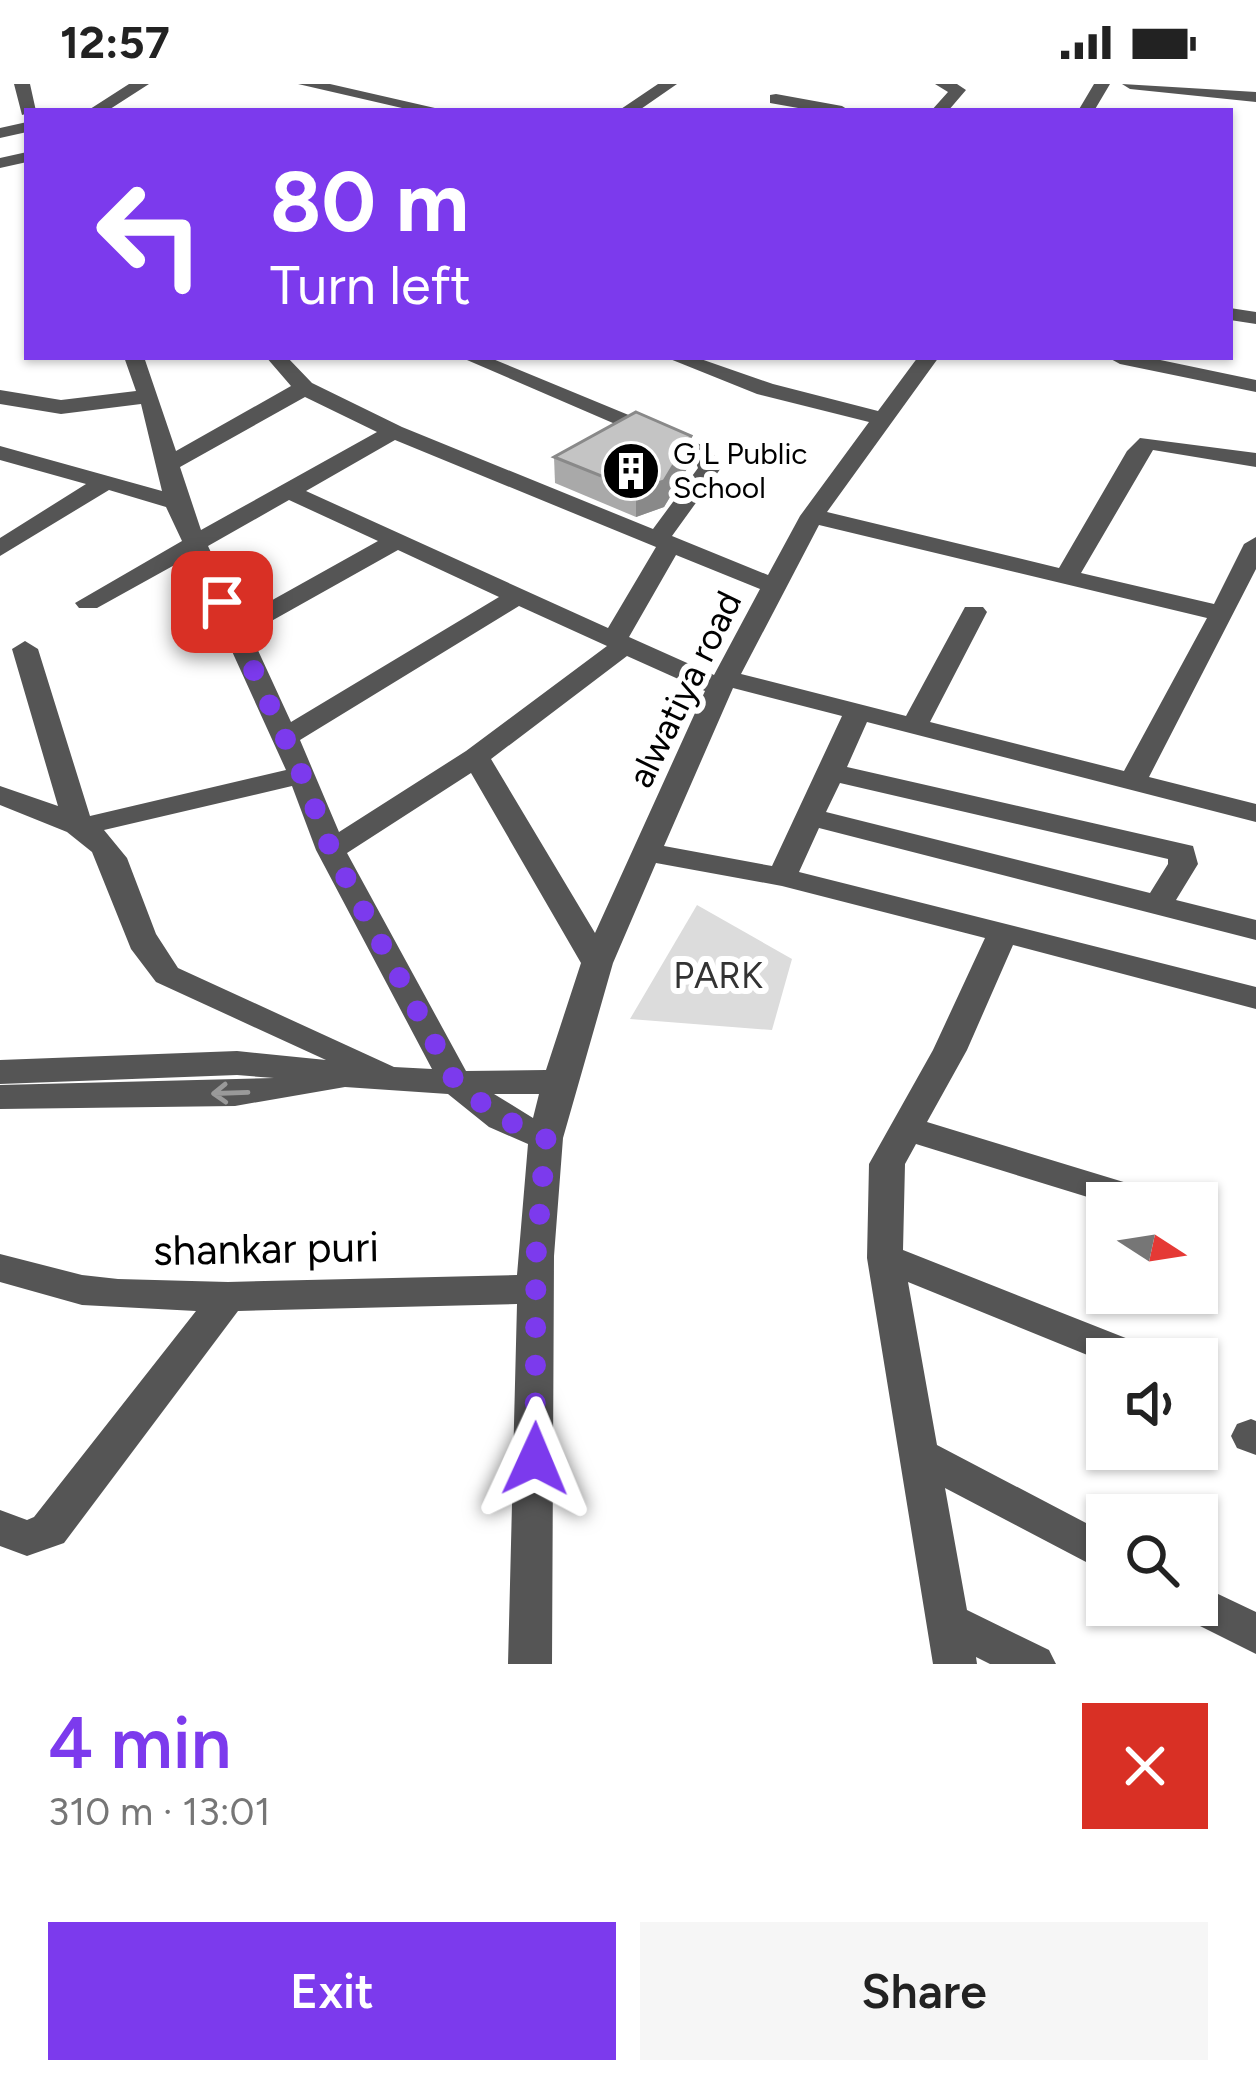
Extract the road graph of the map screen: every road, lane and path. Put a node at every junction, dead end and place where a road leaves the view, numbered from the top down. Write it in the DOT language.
graph roads {
  1 [pos="141,84"];
  2 [pos="389,84"];
  3 [pos="669,84"];
  4 [pos="801,84"];
  5 [pos="943,84"];
  6 [pos="1130,84"];
  7 [pos="320,89"];
  8 [pos="424,94"];
  9 [pos="368,97"];
  10 [pos="1256,97"];
  11 [pos="776,99"];
  12 [pos="407,104"];
  13 [pos="99,108"];
  14 [pos="426,108"];
  15 [pos="631,108"];
  16 [pos="760,108"];
  17 [pos="826,108"];
  18 [pos="942,108"];
  19 [pos="135,360"];
  20 [pos="279,360"];
  21 [pos="477,360"];
  22 [pos="684,360"];
  23 [pos="927,360"];
  24 [pos="1132,360"];
  25 [pos="1256,386"];
  26 [pos="304,388"];
  27 [pos="150,396"];
  28 [pos="0,397"];
  29 [pos="882,419"];
  30 [pos="394,432"];
  31 [pos="5,459"];
  32 [pos="1256,460"];
  33 [pos="165,466"];
  34 [pos="106,482"];
  35 [pos="285,490"];
  36 [pos="176,502"];
  37 [pos="812,516"];
  38 [pos="664,541"];
  39 [pos="395,542"];
  40 [pos="195,543"];
  41 [pos="1256,544"];
  42 [pos="0,549"];
  43 [pos="1066,577"];
  44 [pos="776,586"];
  45 [pos="516,597"];
  46 [pos="88,603"];
  47 [pos="974,612"];
  48 [pos="1222,614"];
  49 [pos="235,631"];
  50 [pos="619,642"];
  51 [pos="26,649"];
  52 [pos="723,683"];
  53 [pos="858,712"];
  54 [pos="914,727"];
  55 [pos="285,737"];
  56 [pos="476,757"];
  57 [pos="830,772"];
  58 [pos="302,775"];
  59 [pos="1132,782"];
  60 [pos="0,795"];
  61 [pos="1256,813"];
  62 [pos="809,817"];
  63 [pos="79,827"];
  64 [pos="331,850"];
  65 [pos="645,852"];
  66 [pos="782,877"];
  67 [pos="1158,904"];
  68 [pos="1256,930"];
  69 [pos="1003,932"];
  70 [pos="597,963"];
  71 [pos="1256,998"];
  72 [pos="0,1072"];
  73 [pos="345,1075"];
  74 [pos="402,1081"];
  75 [pos="559,1082"];
  76 [pos="456,1083"];
  77 [pos="0,1097"];
  78 [pos="905,1128"];
  79 [pos="546,1138"];
  80 [pos="1086,1183"];
  81 [pos="885,1258"];
  82 [pos="0,1268"];
  83 [pos="535,1289"];
  84 [pos="228,1297"];
  85 [pos="1086,1339"];
  86 [pos="916,1453"];
  87 [pos="0,1528"];
  88 [pos="1086,1544"];
  89 [pos="1218,1614"];
  90 [pos="946,1621"];
  91 [pos="1256,1634"];
  92 [pos="530,1664"];
  93 [pos="955,1664"];
  94 [pos="1034,1664"];
  1 -- 13 [label="street"];
  2 -- 9 [label="street"];
  3 -- 15 [label="street"];
  4 -- 11 [label="street"];
  5 -- 18 [label="street"];
  6 -- 10 [label="street"];
  7 -- 9 [label="street"];
  8 -- 12 [label="street"];
  9 -- 12 [label="street"];
  11 -- 16 [label="street"];
  11 -- 17 [label="street"];
  12 -- 14 [label="street"];
  19 -- 27 [label="street"];
  20 -- 26 [label="street"];
  21 -- 38 [label="street"];
  22 -- 29 [label="street"];
  23 -- 29 [label="street, alwatiya road"];
  24 -- 25 [label="street"];
  26 -- 30 [label="street"];
  26 -- 33 [label="street"];
  27 -- 28 [label="street"];
  27 -- 33 [label="street"];
  29 -- 37 [label="street, alwatiya road"];
  30 -- 35 [label="street"];
  30 -- 38 [label="street"];
  31 -- 34 [label="street"];
  32 -- 43 [label="street"];
  33 -- 36 [label="street"];
  34 -- 36 [label="street"];
  34 -- 42 [label="street"];
  35 -- 39 [label="street"];
  35 -- 40 [label="street"];
  36 -- 40 [label="street"];
  37 -- 43 [label="street"];
  37 -- 44 [label="street, alwatiya road"];
  38 -- 44 [label="street"];
  38 -- 50 [label="street"];
  39 -- 45 [label="street"];
  39 -- 49 [label="street"];
  40 -- 46 [label="street"];
  40 -- 49 [label="street"];
  41 -- 48 [label="street"];
  43 -- 48 [label="street"];
  44 -- 52 [label="street, alwatiya road"];
  45 -- 50 [label="street"];
  45 -- 55 [label="street"];
  47 -- 54 [label="street"];
  48 -- 59 [label="street"];
  49 -- 55 [label="street"];
  50 -- 52 [label="street"];
  50 -- 56 [label="street"];
  51 -- 63 [label="street"];
  52 -- 53 [label="street"];
  52 -- 65 [label="street, alwatiya road"];
  53 -- 54 [label="street"];
  53 -- 57 [label="street"];
  54 -- 59 [label="street"];
  55 -- 58 [label="street"];
  56 -- 64 [label="street"];
  56 -- 70 [label="street"];
  57 -- 62 [label="street"];
  57 -- 67 [label="street"];
  58 -- 63 [label="street"];
  58 -- 64 [label="street"];
  59 -- 61 [label="street"];
  60 -- 63 [label="street"];
  62 -- 66 [label="street"];
  62 -- 67 [label="street"];
  63 -- 74 [label="street"];
  64 -- 76 [label="street"];
  65 -- 66 [label="street"];
  65 -- 70 [label="street, alwatiya road"];
  66 -- 69 [label="street"];
  67 -- 68 [label="street"];
  69 -- 71 [label="street"];
  69 -- 78 [label="street"];
  70 -- 75 [label="street, alwatiya road"];
  72 -- 73 [label="street"];
  73 -- 74 [label="street"];
  73 -- 77 [label="street, one-way"];
  74 -- 76 [label="street"];
  75 -- 76 [label="street"];
  75 -- 79 [label="street, alwatiya road"];
  76 -- 79 [label="street"];
  78 -- 80 [label="street"];
  78 -- 81 [label="street"];
  79 -- 83 [label="street, alwatiya road"];
  81 -- 85 [label="street"];
  81 -- 86 [label="street"];
  82 -- 84 [label="street, shankar puri"];
  83 -- 84 [label="street, shankar puri"];
  83 -- 92 [label="street, alwatiya road"];
  84 -- 87 [label="street"];
  86 -- 88 [label="street"];
  86 -- 90 [label="street"];
  89 -- 91 [label="street"];
  90 -- 93 [label="street"];
  90 -- 94 [label="street"];
}
